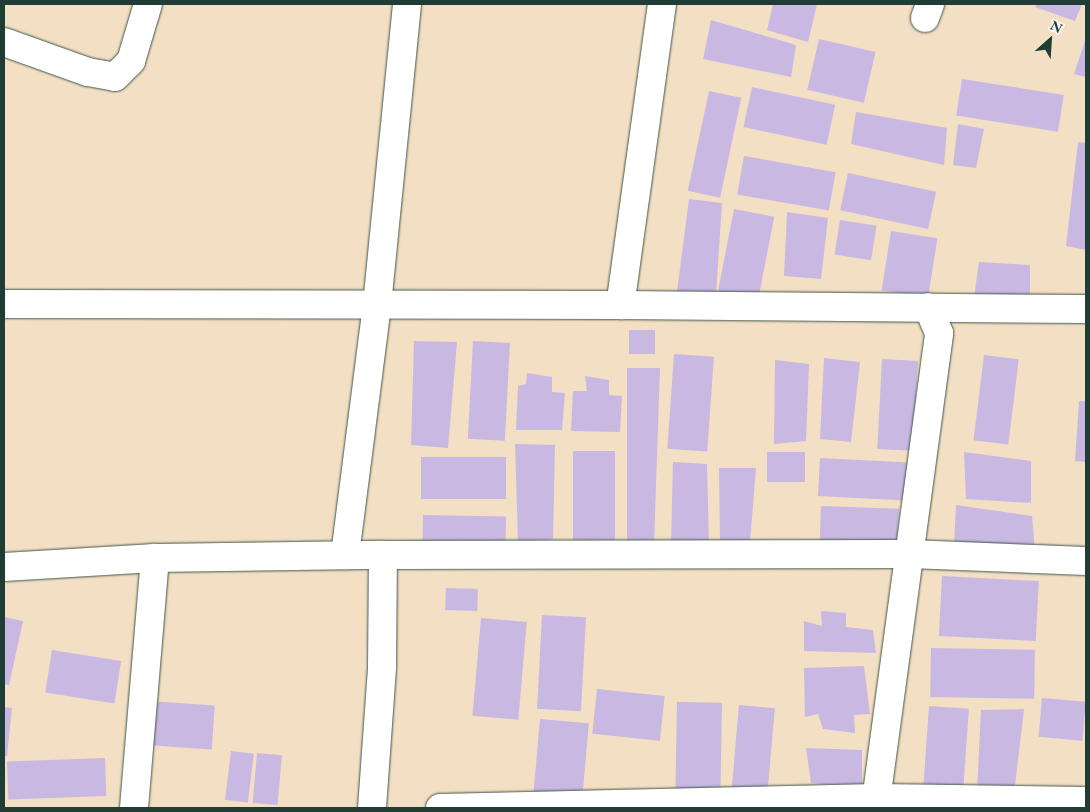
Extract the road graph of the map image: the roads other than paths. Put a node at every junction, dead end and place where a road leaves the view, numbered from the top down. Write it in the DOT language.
graph roads {
  1 [pos="148,4"];
  2 [pos="406,4"];
  3 [pos="662,4"];
  4 [pos="4,42"];
  5 [pos="4,304"];
  6 [pos="377,304"];
  7 [pos="620,305"];
  8 [pos="928,307"];
  9 [pos="1086,309"];
  10 [pos="908,554"];
  11 [pos="344,555"];
  12 [pos="383,555"];
  13 [pos="155,558"];
  14 [pos="1086,561"];
  15 [pos="4,567"];
  16 [pos="1086,801"];
  17 [pos="875,803"];
  18 [pos="134,808"];
  19 [pos="372,808"];
  20 [pos="440,808"];
  1 -- 4 [label="street"];
  2 -- 6 [label="street"];
  3 -- 7 [label="street"];
  5 -- 6 [label="street"];
  6 -- 7 [label="street"];
  6 -- 11 [label="street"];
  7 -- 8 [label="street"];
  8 -- 9 [label="street"];
  8 -- 10 [label="street"];
  10 -- 12 [label="street"];
  10 -- 14 [label="street"];
  10 -- 17 [label="street"];
  11 -- 12 [label="street"];
  11 -- 13 [label="street"];
  12 -- 19 [label="street"];
  13 -- 15 [label="street"];
  13 -- 18 [label="street"];
  16 -- 17 [label="street"];
  17 -- 20 [label="street"];
}
